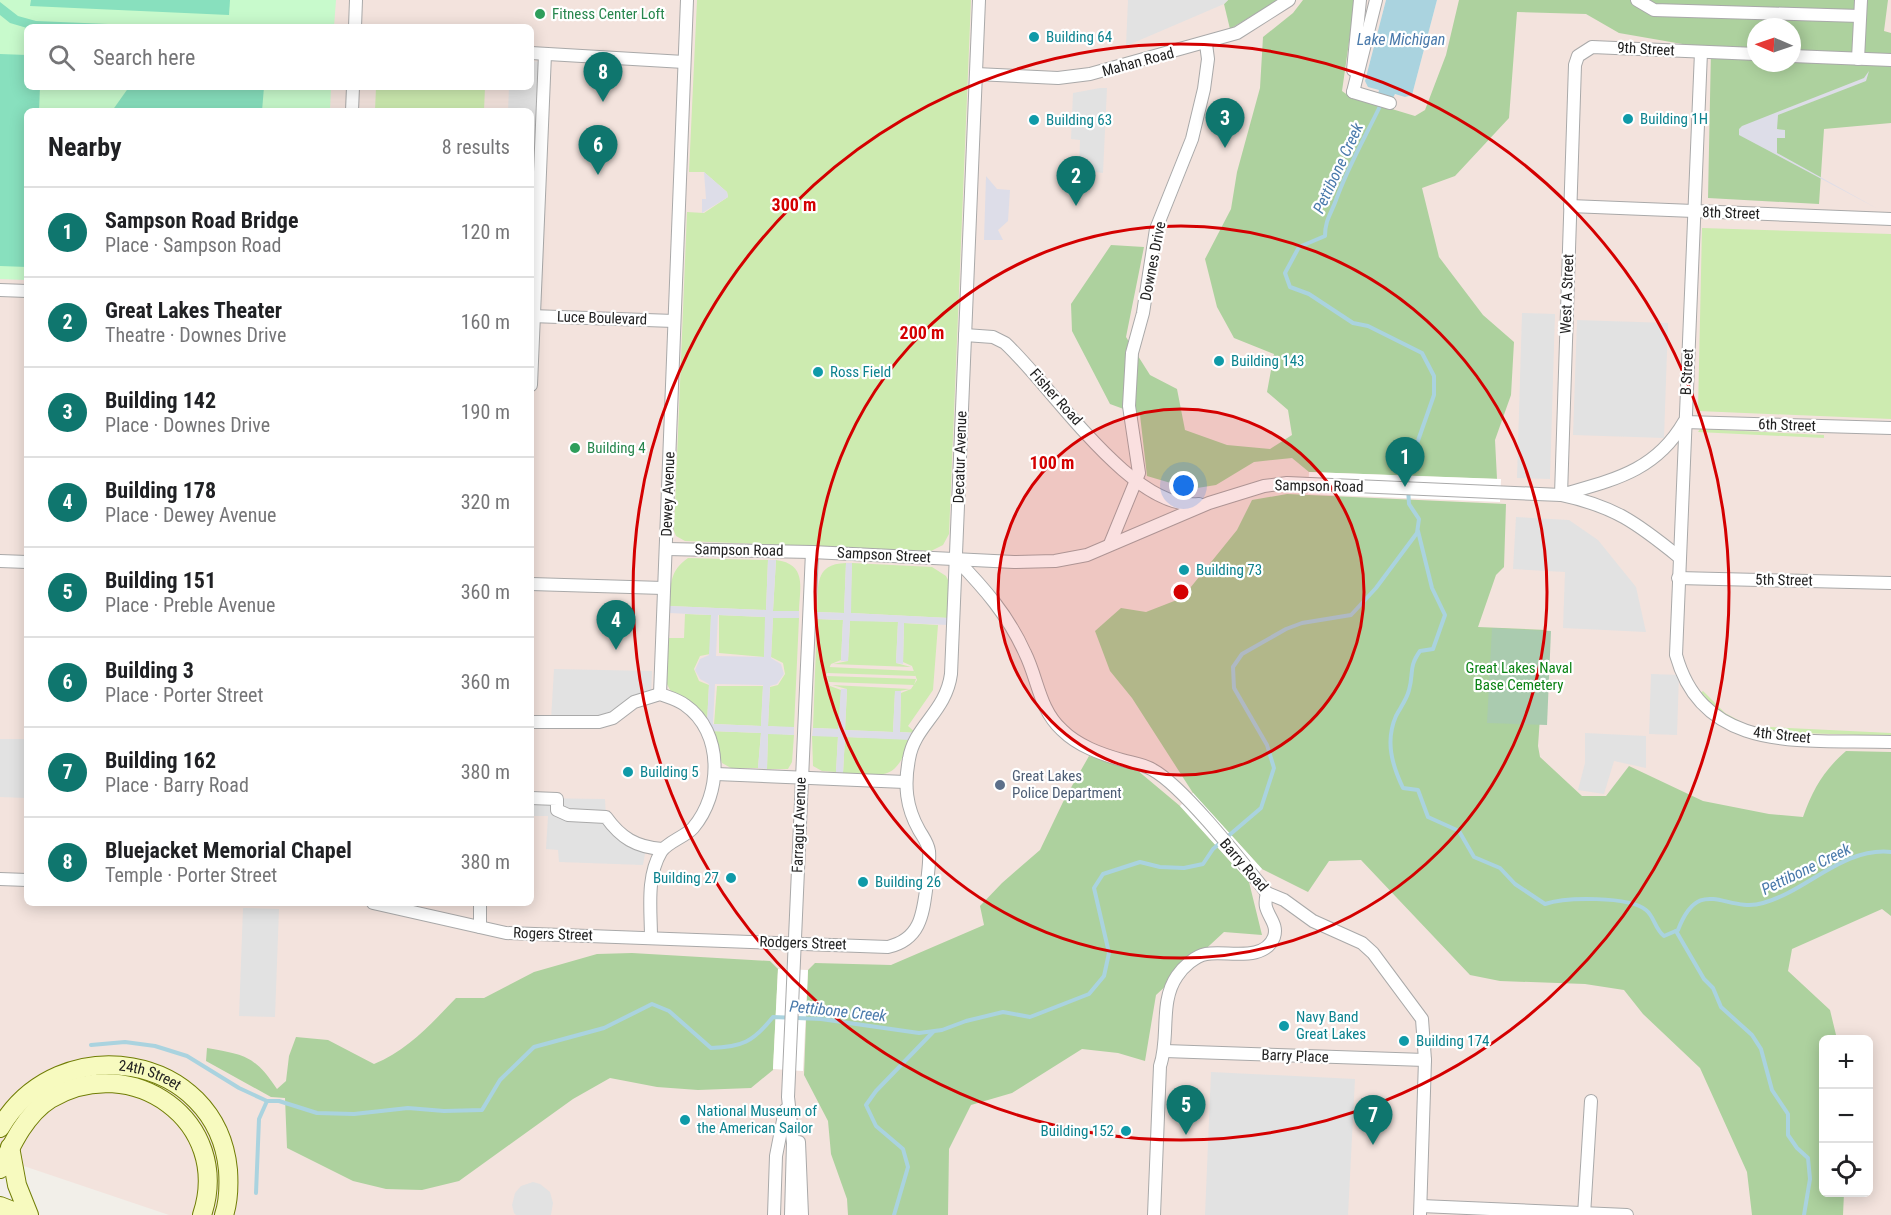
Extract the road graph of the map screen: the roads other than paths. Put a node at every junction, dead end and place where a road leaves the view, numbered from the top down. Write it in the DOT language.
graph roads {
  1 [pos="356,0"];
  2 [pos="687,0"];
  3 [pos="979,0"];
  4 [pos="1289,0"];
  5 [pos="1360,0"];
  6 [pos="1376,0"];
  7 [pos="1637,0"];
  8 [pos="1861,0"];
  9 [pos="1860,16"];
  10 [pos="355,24"];
  11 [pos="1206,44"];
  12 [pos="1701,52"];
  13 [pos="534,53"];
  14 [pos="545,54"];
  15 [pos="1747,54"];
  16 [pos="1801,56"];
  17 [pos="1858,58"];
  18 [pos="1891,60"];
  19 [pos="684,62"];
  20 [pos="976,74"];
  21 [pos="352,90"];
  22 [pos="1353,92"];
  23 [pos="1574,93"];
  24 [pos="1390,103"];
  25 [pos="352,108"];
  26 [pos="1570,206"];
  27 [pos="1695,212"];
  28 [pos="1891,219"];
  29 [pos="0,290"];
  30 [pos="24,291"];
  31 [pos="534,294"];
  32 [pos="534,316"];
  33 [pos="674,321"];
  34 [pos="965,335"];
  35 [pos="1684,422"];
  36 [pos="1891,428"];
  37 [pos="1135,482"];
  38 [pos="1561,495"];
  39 [pos="1209,503"];
  40 [pos="1110,544"];
  41 [pos="666,549"];
  42 [pos="812,552"];
  43 [pos="1679,557"];
  44 [pos="956,559"];
  45 [pos="0,561"];
  46 [pos="24,562"];
  47 [pos="1678,578"];
  48 [pos="1891,583"];
  49 [pos="534,584"];
  50 [pos="663,588"];
  51 [pos="1689,689"];
  52 [pos="660,694"];
  53 [pos="534,722"];
  54 [pos="1891,742"];
  55 [pos="716,774"];
  56 [pos="801,777"];
  57 [pos="905,782"];
  58 [pos="534,798"];
  59 [pos="662,849"];
  60 [pos="0,879"];
  61 [pos="24,880"];
  62 [pos="1267,893"];
  63 [pos="925,898"];
  64 [pos="386,906"];
  65 [pos="480,906"];
  66 [pos="480,927"];
  67 [pos="651,938"];
  68 [pos="794,943"];
  69 [pos="1165,1051"];
  70 [pos="1425,1060"];
  71 [pos="788,1098"];
  72 [pos="1591,1101"];
  73 [pos="0,1128"];
  74 [pos="10,1147"];
  75 [pos="0,1168"];
  76 [pos="0,1206"];
  77 [pos="1421,1211"];
  78 [pos="1584,1214"];
  79 [pos="23,1215"];
  80 [pos="30,1215"];
  81 [pos="202,1215"];
  82 [pos="224,1215"];
  83 [pos="774,1215"];
  84 [pos="791,1215"];
  85 [pos="802,1215"];
  86 [pos="1154,1215"];
  87 [pos="1628,1215"];
  1 -- 10 [label="street"];
  2 -- 19 [label="street, Dewey Avenue"];
  3 -- 20 [label="street, Decatur Avenue"];
  4 -- 11 [label="street, Mahan Road"];
  5 -- 22 [label="street"];
  6 -- 22 [label="street"];
  7 -- 9 [label="street"];
  8 -- 9 [label="street"];
  9 -- 17 [label="street"];
  11 -- 20 [label="street, Mahan Road"];
  11 -- 37 [label="street, Downes Drive"];
  12 -- 15 [label="street, 9th Street"];
  12 -- 23 [label="street, 9th Street"];
  12 -- 27 [label="street, B Street"];
  13 -- 14 [label="street"];
  14 -- 19 [label="street"];
  14 -- 31 [label="street"];
  16 -- 17 [label="street"];
  17 -- 18 [label="street"];
  19 -- 33 [label="street, Dewey Avenue"];
  20 -- 34 [label="street, Decatur Avenue"];
  21 -- 25 [label="street"];
  22 -- 24 [label="street"];
  23 -- 26 [label="street, West A Street"];
  26 -- 27 [label="street, 8th Street"];
  26 -- 38 [label="street, West A Street"];
  27 -- 28 [label="street, 8th Street"];
  27 -- 35 [label="street, B Street"];
  29 -- 30 [label="street"];
  32 -- 33 [label="street, Luce Boulevard"];
  33 -- 41 [label="street, Dewey Avenue"];
  34 -- 37 [label="street, Fisher Road"];
  34 -- 44 [label="street, Decatur Avenue"];
  35 -- 36 [label="street, 6th Street"];
  35 -- 38 [label="street"];
  35 -- 43 [label="street, B Street"];
  37 -- 39 [label="street, Fisher Road"];
  37 -- 40 [label="street, Downes Drive"];
  38 -- 39 [label="street, Sampson Road"];
  38 -- 43 [label="street, Sampson Road"];
  39 -- 40 [label="street, Sampson Road"];
  40 -- 44 [label="street, Sampson Road"];
  41 -- 42 [label="street, Sampson Road"];
  41 -- 50 [label="street, Dewey Avenue"];
  42 -- 44 [label="street, Sampson Street"];
  42 -- 56 [label="street, Farragut Avenue"];
  43 -- 47 [label="street, B Street"];
  44 -- 57 [label="street, Decatur Avenue"];
  44 -- 62 [label="street, Barry Road"];
  45 -- 46 [label="street"];
  47 -- 48 [label="street, 5th Street"];
  47 -- 51 [label="street, B Street"];
  49 -- 50 [label="street"];
  50 -- 52 [label="street, Dewey Avenue"];
  51 -- 54 [label="street, 4th Street"];
  52 -- 53 [label="street"];
  52 -- 55 [label="street"];
  55 -- 56 [label="street"];
  55 -- 59 [label="street"];
  56 -- 57 [label="street"];
  56 -- 68 [label="street, Farragut Avenue"];
  57 -- 63 [label="street, Decatur Avenue"];
  58 -- 59 [label="street"];
  59 -- 67 [label="street"];
  60 -- 61 [label="street"];
  62 -- 69 [label="street"];
  62 -- 70 [label="street, Barry Road"];
  63 -- 68 [label="street, Rodgers Street"];
  64 -- 66 [label="street, Rogers Street"];
  65 -- 66 [label="street"];
  66 -- 67 [label="street, Rogers Street"];
  67 -- 68 [label="street, Rodgers Street"];
  68 -- 71 [label="street, Farragut Avenue"];
  69 -- 70 [label="street, Barry Place"];
  69 -- 86 [label="street"];
  70 -- 77 [label="street, Barry Road"];
  71 -- 83 [label="street, Farragut Avenue"];
  71 -- 84 [label="street, Farragut Avenue"];
  71 -- 85 [label="street, Farragut Avenue"];
  72 -- 78 [label="street"];
  73 -- 82 [label="street, 24th Street"];
  74 -- 75 [label="street, 24th Street"];
  74 -- 80 [label="street"];
  74 -- 81 [label="street, 24th Street"];
  76 -- 79 [label="street"];
  77 -- 78 [label="street"];
  78 -- 87 [label="street"];
}
